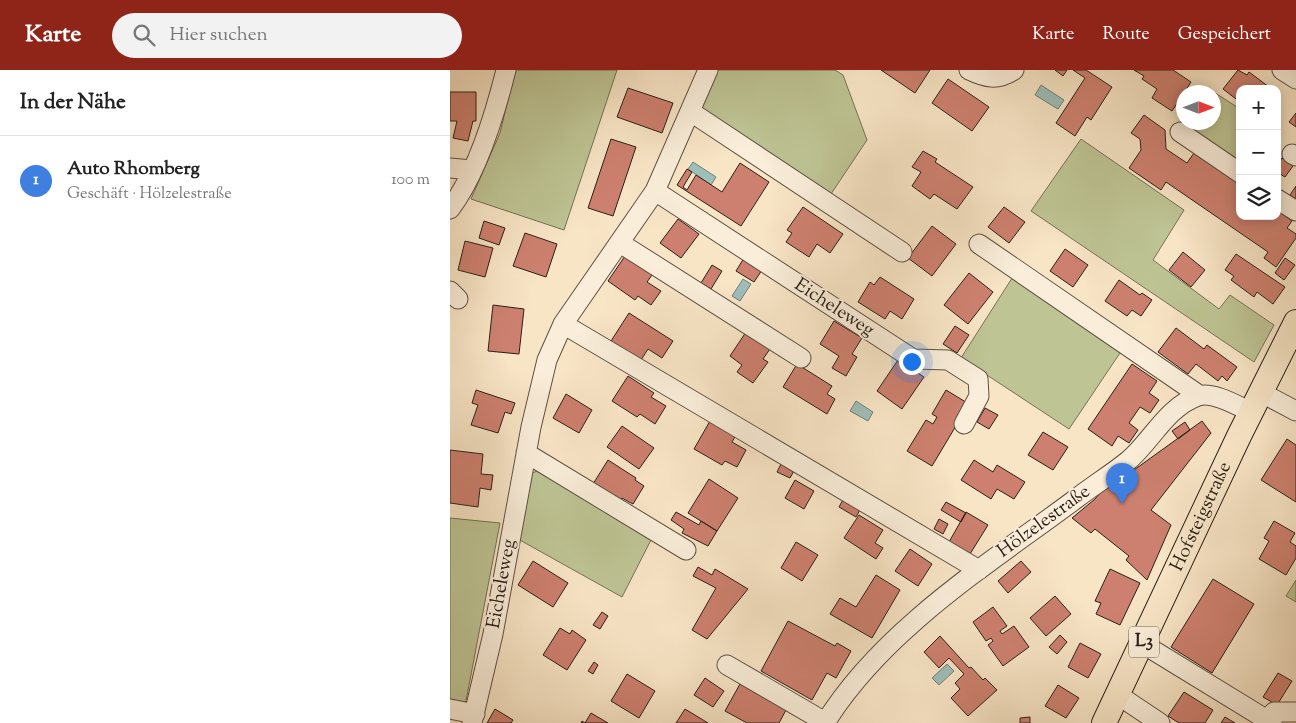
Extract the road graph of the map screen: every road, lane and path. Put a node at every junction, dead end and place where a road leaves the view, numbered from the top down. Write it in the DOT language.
graph roads {
  1 [pos="506,70"];
  2 [pos="708,70"];
  3 [pos="969,70"];
  4 [pos="1014,70"];
  5 [pos="1282,70"];
  6 [pos="1296,79"];
  7 [pos="691,112"];
  8 [pos="1180,132"];
  9 [pos="450,168"];
  10 [pos="471,170"];
  11 [pos="1236,170"];
  12 [pos="655,191"];
  13 [pos="1281,201"];
  14 [pos="450,208"];
  15 [pos="1296,211"];
  16 [pos="620,244"];
  17 [pos="979,244"];
  18 [pos="902,252"];
  19 [pos="1296,322"];
  20 [pos="563,324"];
  21 [pos="801,358"];
  22 [pos="1199,395"];
  23 [pos="1256,402"];
  24 [pos="1296,410"];
  25 [pos="964,424"];
  26 [pos="526,453"];
  27 [pos="686,550"];
  28 [pos="979,570"];
  29 [pos="1143,644"];
  30 [pos="727,665"];
  31 [pos="1118,695"];
  32 [pos="450,709"];
  33 [pos="1296,712"];
  34 [pos="474,719"];
  35 [pos="825,722"];
  36 [pos="1270,722"];
  37 [pos="1104,723"];
  38 [pos="1160,723"];
  1 -- 10 [label="street"];
  2 -- 7 [label="street, Eicheleweg"];
  3 -- 4 [label="street"];
  5 -- 6 [label="street"];
  7 -- 12 [label="street, Eicheleweg"];
  7 -- 18 [label="street"];
  8 -- 11 [label="street"];
  9 -- 10 [label="street"];
  10 -- 14 [label="street"];
  12 -- 16 [label="street, Eicheleweg"];
  12 -- 25 [label="street, Eicheleweg"];
  13 -- 15 [label="street"];
  16 -- 20 [label="street, Eicheleweg"];
  16 -- 21 [label="street"];
  17 -- 22 [label="street"];
  19 -- 23 [label="main road, Hofsteigstraße / L3"];
  20 -- 26 [label="street, Eicheleweg"];
  20 -- 28 [label="street, Hölzelestraße"];
  22 -- 23 [label="street"];
  22 -- 28 [label="street, Hölzelestraße"];
  23 -- 24 [label="street"];
  23 -- 29 [label="main road, Hofsteigstraße / L3"];
  26 -- 27 [label="street"];
  26 -- 34 [label="street, Eicheleweg"];
  28 -- 35 [label="street, Hölzelestraße"];
  29 -- 31 [label="main road, Hofsteigstraße / L3"];
  29 -- 36 [label="street"];
  30 -- 35 [label="street"];
  31 -- 37 [label="main road, Hofsteigstraße / L3"];
  31 -- 38 [label="street"];
  32 -- 34 [label="street, Eicheleweg"];
  33 -- 36 [label="street"];
}
